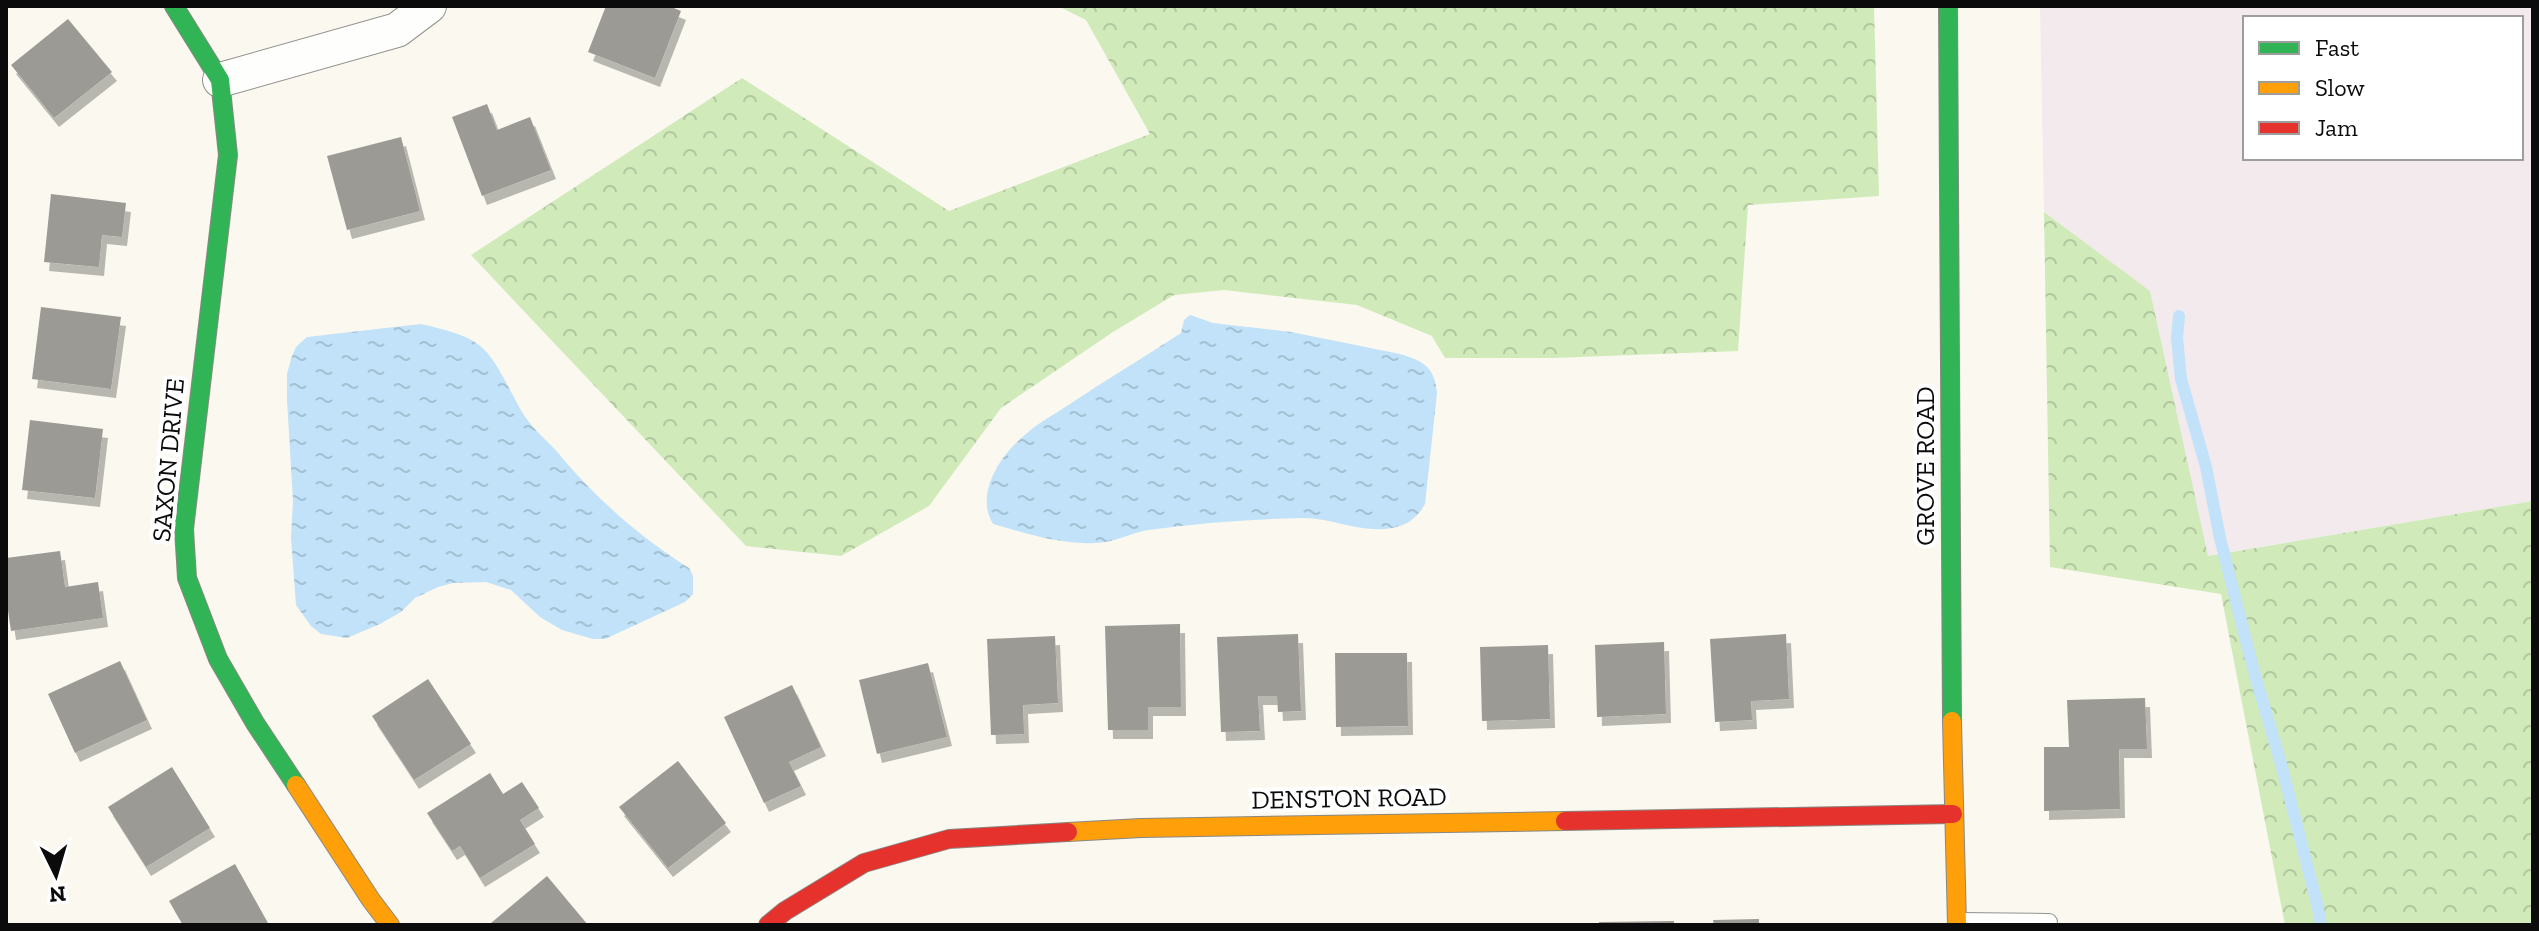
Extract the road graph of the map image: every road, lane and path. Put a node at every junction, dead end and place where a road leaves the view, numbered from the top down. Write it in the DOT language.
graph roads {
  1 [pos="174,6"];
  2 [pos="429,6"];
  3 [pos="1948,6"];
  4 [pos="220,80"];
  5 [pos="1953,814"];
  6 [pos="2049,922"];
  7 [pos="1957,923"];
  8 [pos="390,925"];
  9 [pos="768,925"];
  1 -- 4 [label="street, SAXON DRIVE"];
  2 -- 4 [label="street"];
  3 -- 5 [label="street, GROVE ROAD"];
  4 -- 8 [label="street, SAXON DRIVE"];
  5 -- 7 [label="street, GROVE ROAD"];
  5 -- 9 [label="street, DENSTON ROAD"];
  6 -- 7 [label="lane"];
}
